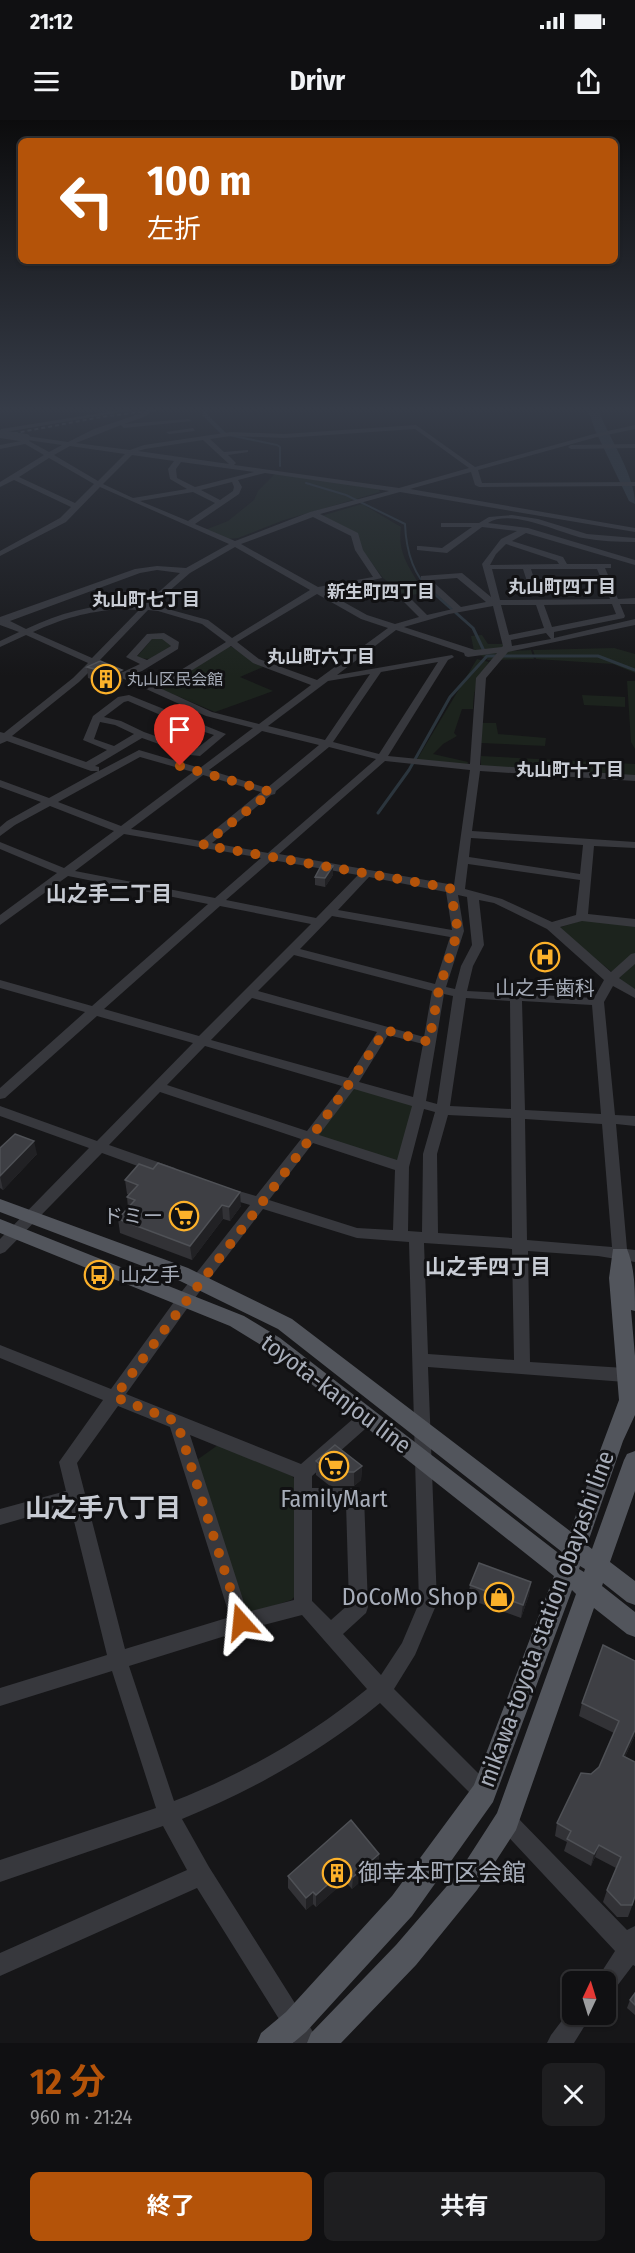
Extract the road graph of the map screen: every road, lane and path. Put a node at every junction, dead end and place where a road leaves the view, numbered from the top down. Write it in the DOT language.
graph roads {
  1 [pos="55,497"];
  2 [pos="87,497"];
  3 [pos="125,497"];
  4 [pos="150,497"];
  5 [pos="207,497"];
  6 [pos="227,497"];
  7 [pos="376,497"];
  8 [pos="450,497"];
  9 [pos="132,500"];
  10 [pos="218,502"];
  11 [pos="77,507"];
  12 [pos="314,514"];
  13 [pos="188,525"];
  14 [pos="444,525"];
  15 [pos="482,525"];
  16 [pos="635,528"];
  17 [pos="525,530"];
  18 [pos="0,540"];
  19 [pos="635,540"];
  20 [pos="504,542"];
  21 [pos="235,543"];
  22 [pos="16,545"];
  23 [pos="420,548"];
  24 [pos="0,554"];
  25 [pos="631,562"];
  26 [pos="564,566"];
  27 [pos="600,566"];
  28 [pos="487,567"];
  29 [pos="526,567"];
  30 [pos="187,571"];
  31 [pos="317,590"];
  32 [pos="534,591"];
  33 [pos="403,596"];
  34 [pos="633,599"];
  35 [pos="577,601"];
  36 [pos="614,601"];
  37 [pos="539,602"];
  38 [pos="497,603"];
  39 [pos="146,607"];
  40 [pos="453,610"];
  41 [pos="425,618"];
  42 [pos="1,621"];
  43 [pos="635,622"];
  44 [pos="395,627"];
  45 [pos="587,628"];
  46 [pos="548,630"];
  47 [pos="26,631"];
  48 [pos="507,638"];
  49 [pos="230,642"];
  50 [pos="554,642"];
  51 [pos="0,644"];
  52 [pos="475,653"];
  53 [pos="502,654"];
  54 [pos="445,658"];
  55 [pos="92,662"];
  56 [pos="147,664"];
  57 [pos="378,670"];
  58 [pos="122,675"];
  59 [pos="321,682"];
  60 [pos="155,690"];
  61 [pos="195,707"];
  62 [pos="173,717"];
  63 [pos="96,718"];
  64 [pos="260,727"];
  65 [pos="141,734"];
  66 [pos="2,738"];
  67 [pos="327,744"];
  68 [pos="115,749"];
  69 [pos="383,758"];
  70 [pos="87,766"];
  71 [pos="475,769"];
  72 [pos="102,771"];
  73 [pos="200,772"];
  74 [pos="635,778"];
  75 [pos="0,783"];
  76 [pos="271,792"];
  77 [pos="47,802"];
  78 [pos="121,831"];
  79 [pos="0,833"];
  80 [pos="467,834"];
  81 [pos="589,843"];
  82 [pos="0,845"];
  83 [pos="203,845"];
  84 [pos="635,845"];
  85 [pos="269,856"];
  86 [pos="463,860"];
  87 [pos="120,872"];
  88 [pos="65,873"];
  89 [pos="367,873"];
  90 [pos="586,878"];
  91 [pos="110,881"];
  92 [pos="455,889"];
  93 [pos="472,893"];
  94 [pos="216,903"];
  95 [pos="331,912"];
  96 [pos="582,917"];
  97 [pos="0,921"];
  98 [pos="320,922"];
  99 [pos="635,923"];
  100 [pos="551,926"];
  101 [pos="457,935"];
  102 [pos="293,951"];
  103 [pos="635,957"];
  104 [pos="611,978"];
  105 [pos="0,984"];
  106 [pos="439,989"];
  107 [pos="250,993"];
  108 [pos="460,994"];
  109 [pos="635,994"];
  110 [pos="516,998"];
  111 [pos="598,1002"];
  112 [pos="96,1011"];
  113 [pos="385,1030"];
  114 [pos="201,1041"];
  115 [pos="429,1042"];
  116 [pos="351,1084"];
  117 [pos="158,1087"];
  118 [pos="0,1095"];
  119 [pos="419,1104"];
  120 [pos="443,1110"];
  121 [pos="0,1112"];
  122 [pos="518,1114"];
  123 [pos="608,1119"];
  124 [pos="635,1121"];
  125 [pos="309,1139"];
  126 [pos="98,1146"];
  127 [pos="402,1167"];
  128 [pos="184,1177"];
  129 [pos="216,1189"];
  130 [pos="259,1204"];
  131 [pos="0,1205"];
  132 [pos="31,1217"];
  133 [pos="8,1229"];
  134 [pos="415,1238"];
  135 [pos="521,1245"];
  136 [pos="0,1248"];
  137 [pos="626,1258"];
  138 [pos="199,1281"];
  139 [pos="185,1299"];
  140 [pos="635,1304"];
  141 [pos="0,1351"];
  142 [pos="421,1360"];
  143 [pos="522,1367"];
  144 [pos="625,1375"];
  145 [pos="115,1397"];
  146 [pos="368,1417"];
  147 [pos="177,1422"];
  148 [pos="423,1428"];
  149 [pos="423,1460"];
  150 [pos="635,1460"];
  151 [pos="303,1473"];
  152 [pos="304,1495"];
  153 [pos="75,1496"];
  154 [pos="0,1517"];
  155 [pos="576,1548"];
  156 [pos="598,1566"];
  157 [pos="565,1572"];
  158 [pos="590,1593"];
  159 [pos="635,1595"];
  160 [pos="303,1606"];
  161 [pos="241,1622"];
  162 [pos="635,1626"];
  163 [pos="330,1634"];
  164 [pos="118,1661"];
  165 [pos="381,1689"];
  166 [pos="0,1697"];
  167 [pos="484,1793"];
  168 [pos="168,1814"];
  169 [pos="507,1821"];
  170 [pos="0,1871"];
  171 [pos="201,1875"];
  172 [pos="633,1947"];
  173 [pos="0,1965"];
  174 [pos="614,1971"];
  175 [pos="573,2025"];
  176 [pos="302,2032"];
  177 [pos="271,2043"];
  178 [pos="321,2043"];
  179 [pos="559,2043"];
  1 -- 11 [label="street"];
  2 -- 11 [label="street"];
  3 -- 9 [label="street"];
  4 -- 9 [label="street"];
  5 -- 10 [label="street"];
  6 -- 10 [label="street"];
  7 -- 12 [label="street"];
  8 -- 16 [label="street"];
  9 -- 13 [label="street"];
  10 -- 13 [label="street"];
  11 -- 22 [label="street"];
  12 -- 21 [label="street"];
  12 -- 31 [label="street"];
  13 -- 21 [label="street"];
  14 -- 15 [label="street"];
  15 -- 17 [label="street"];
  15 -- 19 [label="street"];
  15 -- 23 [label="street"];
  17 -- 20 [label="street"];
  17 -- 25 [label="street"];
  18 -- 22 [label="street"];
  20 -- 26 [label="street"];
  20 -- 28 [label="street"];
  21 -- 30 [label="street"];
  21 -- 31 [label="street"];
  22 -- 24 [label="street"];
  25 -- 27 [label="street"];
  26 -- 27 [label="street"];
  26 -- 29 [label="street"];
  27 -- 36 [label="street"];
  28 -- 29 [label="street"];
  28 -- 38 [label="street"];
  29 -- 32 [label="street"];
  30 -- 39 [label="street"];
  30 -- 42 [label="street"];
  31 -- 44 [label="street"];
  31 -- 49 [label="street"];
  33 -- 41 [label="street"];
  34 -- 36 [label="street"];
  35 -- 36 [label="street"];
  35 -- 37 [label="street"];
  35 -- 45 [label="street"];
  36 -- 45 [label="street"];
  37 -- 38 [label="street"];
  37 -- 46 [label="street"];
  38 -- 40 [label="street"];
  38 -- 40 [label="street"];
  38 -- 48 [label="street"];
  39 -- 47 [label="street"];
  39 -- 49 [label="street"];
  39 -- 55 [label="street"];
  40 -- 41 [label="street"];
  41 -- 44 [label="street"];
  42 -- 47 [label="street"];
  43 -- 45 [label="street"];
  44 -- 52 [label="street"];
  44 -- 59 [label="street"];
  45 -- 46 [label="street"];
  45 -- 50 [label="street"];
  46 -- 48 [label="street"];
  46 -- 50 [label="street"];
  47 -- 51 [label="street"];
  47 -- 55 [label="street"];
  48 -- 53 [label="street"];
  49 -- 59 [label="street"];
  49 -- 60 [label="street"];
  50 -- 53 [label="street"];
  52 -- 53 [label="street"];
  52 -- 54 [label="street"];
  53 -- 71 [label="street"];
  54 -- 57 [label="street"];
  54 -- 69 [label="street"];
  55 -- 58 [label="street"];
  55 -- 66 [label="street"];
  56 -- 58 [label="street"];
  57 -- 59 [label="street"];
  57 -- 67 [label="street"];
  58 -- 60 [label="street"];
  59 -- 64 [label="street"];
  60 -- 61 [label="street"];
  61 -- 62 [label="street"];
  61 -- 64 [label="street"];
  62 -- 63 [label="street"];
  62 -- 65 [label="street"];
  63 -- 65 [label="street"];
  63 -- 68 [label="street"];
  64 -- 67 [label="street"];
  64 -- 73 [label="street"];
  65 -- 68 [label="street"];
  66 -- 70 [label="street"];
  67 -- 69 [label="street"];
  67 -- 76 [label="street"];
  68 -- 70 [label="street"];
  69 -- 71 [label="street"];
  69 -- 85 [label="street"];
  70 -- 72 [label="street"];
  71 -- 74 [label="street"];
  71 -- 80 [label="street"];
  72 -- 73 [label="street"];
  72 -- 77 [label="street"];
  73 -- 76 [label="street"];
  73 -- 78 [label="street"];
  75 -- 77 [label="street"];
  76 -- 83 [label="street"];
  77 -- 78 [label="street"];
  77 -- 79 [label="street"];
  78 -- 83 [label="street"];
  78 -- 88 [label="street"];
  80 -- 81 [label="street"];
  80 -- 86 [label="street"];
  81 -- 84 [label="street"];
  81 -- 90 [label="street"];
  82 -- 88 [label="street"];
  83 -- 85 [label="street"];
  85 -- 89 [label="street"];
  85 -- 94 [label="street"];
  86 -- 90 [label="street"];
  86 -- 92 [label="street"];
  87 -- 91 [label="street"];
  88 -- 91 [label="street"];
  88 -- 97 [label="street"];
  89 -- 92 [label="street"];
  89 -- 95 [label="street"];
  90 -- 96 [label="street"];
  91 -- 94 [label="street"];
  92 -- 93 [label="street"];
  92 -- 101 [label="street"];
  93 -- 100 [label="street"];
  93 -- 108 [label="street"];
  94 -- 98 [label="street"];
  94 -- 112 [label="street"];
  95 -- 98 [label="street"];
  95 -- 101 [label="street"];
  96 -- 99 [label="street"];
  96 -- 100 [label="street"];
  98 -- 102 [label="street"];
  100 -- 104 [label="street"];
  101 -- 106 [label="street"];
  102 -- 106 [label="street"];
  102 -- 107 [label="street"];
  103 -- 104 [label="street"];
  104 -- 109 [label="street"];
  104 -- 111 [label="street"];
  105 -- 112 [label="street"];
  106 -- 108 [label="street"];
  106 -- 115 [label="street"];
  107 -- 113 [label="street"];
  107 -- 114 [label="street"];
  108 -- 110 [label="street"];
  108 -- 120 [label="street"];
  110 -- 111 [label="street"];
  110 -- 122 [label="street"];
  111 -- 123 [label="street"];
  112 -- 114 [label="street"];
  112 -- 118 [label="street"];
  113 -- 115 [label="street"];
  113 -- 116 [label="street"];
  114 -- 116 [label="street"];
  114 -- 117 [label="street"];
  115 -- 119 [label="street"];
  116 -- 119 [label="street"];
  116 -- 125 [label="street"];
  117 -- 125 [label="street"];
  117 -- 126 [label="street"];
  119 -- 120 [label="street"];
  119 -- 127 [label="street"];
  120 -- 122 [label="street"];
  120 -- 134 [label="street"];
  121 -- 126 [label="street"];
  122 -- 123 [label="street"];
  122 -- 135 [label="street"];
  123 -- 124 [label="street"];
  123 -- 137 [label="street"];
  125 -- 127 [label="street"];
  125 -- 130 [label="street"];
  126 -- 128 [label="street"];
  126 -- 132 [label="street"];
  127 -- 134 [label="street"];
  129 -- 130 [label="street"];
  130 -- 134 [label="street"];
  130 -- 138 [label="street"];
  131 -- 132 [label="main road, toyota-kanjou line"];
  132 -- 133 [label="street"];
  132 -- 138 [label="main road, toyota-kanjou line"];
  133 -- 136 [label="street"];
  133 -- 139 [label="main road, toyota-kanjou line"];
  134 -- 135 [label="street"];
  134 -- 142 [label="street"];
  135 -- 137 [label="street"];
  135 -- 143 [label="street"];
  137 -- 140 [label="main road"];
  137 -- 144 [label="main road, mikawa-toyota station obayashi line"];
  138 -- 139 [label="street"];
  138 -- 148 [label="main road, toyota-kanjou line"];
  139 -- 145 [label="street"];
  139 -- 146 [label="main road, toyota-kanjou line"];
  141 -- 145 [label="street"];
  142 -- 143 [label="street"];
  142 -- 148 [label="street"];
  143 -- 144 [label="street"];
  144 -- 155 [label="main road, mikawa-toyota station obayashi line"];
  145 -- 147 [label="street"];
  145 -- 153 [label="street"];
  146 -- 149 [label="main road, toyota-kanjou line"];
  146 -- 151 [label="street"];
  147 -- 151 [label="street"];
  147 -- 161 [label="street"];
  148 -- 149 [label="street"];
  148 -- 155 [label="main road, toyota-kanjou line"];
  149 -- 157 [label="main road, toyota-kanjou line"];
  149 -- 165 [label="street"];
  150 -- 156 [label="main road, mikawa-toyota station obayashi line"];
  151 -- 152 [label="street"];
  152 -- 160 [label="street"];
  152 -- 163 [label="street"];
  153 -- 154 [label="street"];
  153 -- 164 [label="street"];
  155 -- 156 [label="main road, toyota-kanjou line"];
  155 -- 157 [label="main road, mikawa-toyota station obayashi line"];
  156 -- 158 [label="main road, mikawa-toyota station obayashi line"];
  156 -- 159 [label="main road, toyota-kanjou line"];
  157 -- 158 [label="main road, toyota-kanjou line"];
  157 -- 167 [label="main road, mikawa-toyota station obayashi line"];
  158 -- 162 [label="main road, toyota-kanjou line"];
  158 -- 169 [label="main road, mikawa-toyota station obayashi line"];
  160 -- 161 [label="street"];
  160 -- 163 [label="street"];
  161 -- 164 [label="street"];
  163 -- 165 [label="street"];
  164 -- 166 [label="street"];
  164 -- 168 [label="street"];
  165 -- 167 [label="street"];
  165 -- 168 [label="street"];
  167 -- 176 [label="main road, mikawa-toyota station obayashi line"];
  168 -- 170 [label="street"];
  168 -- 171 [label="street"];
  169 -- 172 [label="street"];
  169 -- 178 [label="main road, mikawa-toyota station obayashi line"];
  171 -- 173 [label="street"];
  171 -- 176 [label="street"];
  172 -- 174 [label="street"];
  175 -- 179 [label="street"];
  176 -- 177 [label="main road, mikawa-toyota station obayashi line"];
}
